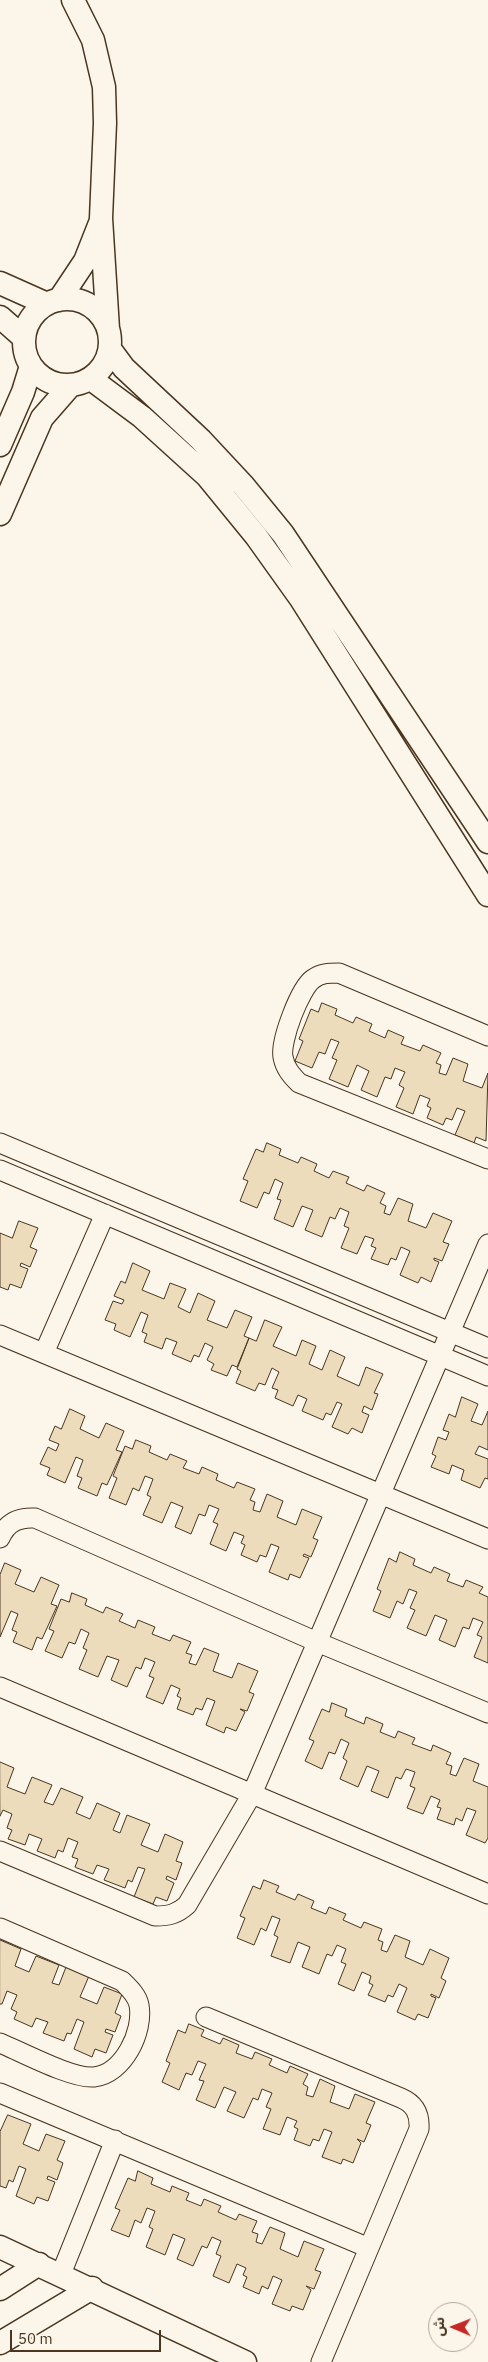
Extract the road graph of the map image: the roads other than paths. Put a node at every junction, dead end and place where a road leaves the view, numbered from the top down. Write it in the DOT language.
graph roads {
  1 [pos="73,0"];
  2 [pos="102,218"];
  3 [pos="0,283"];
  4 [pos="53,302"];
  5 [pos="0,317"];
  6 [pos="24,338"];
  7 [pos="109,339"];
  8 [pos="31,366"];
  9 [pos="80,382"];
  10 [pos="0,445"];
  11 [pos="0,514"];
  12 [pos="488,842"];
  13 [pos="488,896"];
  14 [pos="488,1036"];
  15 [pos="0,1143"];
  16 [pos="488,1159"];
  17 [pos="0,1170"];
  18 [pos="105,1214"];
  19 [pos="488,1244"];
  20 [pos="451,1331"];
  21 [pos="0,1335"];
  22 [pos="488,1348"];
  23 [pos="44,1353"];
  24 [pos="440,1355"];
  25 [pos="488,1376"];
  26 [pos="380,1494"];
  27 [pos="0,1538"];
  28 [pos="488,1539"];
  29 [pos="317,1642"];
  30 [pos="0,1686"];
  31 [pos="488,1713"];
  32 [pos="252,1794"];
  33 [pos="0,1851"];
  34 [pos="488,1894"];
  35 [pos="0,1928"];
  36 [pos="206,2018"];
  37 [pos="0,2043"];
  38 [pos="0,2093"];
  39 [pos="115,2140"];
  40 [pos="0,2247"];
  41 [pos="369,2248"];
  42 [pos="40,2264"];
  43 [pos="60,2274"];
  44 [pos="92,2288"];
  45 [pos="0,2290"];
  46 [pos="0,2343"];
  47 [pos="245,2362"];
  48 [pos="320,2362"];
  1 -- 2 [label="street"];
  2 -- 4 [label="street"];
  2 -- 7 [label="street"];
  3 -- 4 [label="street"];
  4 -- 6 [label="street"];
  4 -- 7 [label="street"];
  5 -- 6 [label="street"];
  6 -- 8 [label="street"];
  7 -- 9 [label="street"];
  7 -- 12 [label="street"];
  8 -- 9 [label="street"];
  8 -- 10 [label="street"];
  9 -- 11 [label="street"];
  9 -- 13 [label="street"];
  14 -- 16 [label="street"];
  15 -- 20 [label="street"];
  17 -- 18 [label="street"];
  18 -- 23 [label="street"];
  18 -- 24 [label="street"];
  19 -- 20 [label="street"];
  20 -- 22 [label="street"];
  20 -- 24 [label="street"];
  21 -- 23 [label="street"];
  23 -- 26 [label="street"];
  24 -- 25 [label="street"];
  24 -- 26 [label="street"];
  26 -- 28 [label="street"];
  26 -- 29 [label="street"];
  27 -- 29 [label="street"];
  29 -- 31 [label="street"];
  29 -- 32 [label="street"];
  30 -- 32 [label="street"];
  32 -- 33 [label="street"];
  32 -- 34 [label="street"];
  35 -- 37 [label="street"];
  36 -- 41 [label="street"];
  38 -- 39 [label="street"];
  39 -- 41 [label="street"];
  39 -- 43 [label="street"];
  40 -- 42 [label="street"];
  41 -- 48 [label="street"];
  42 -- 43 [label="street"];
  42 -- 45 [label="street"];
  43 -- 44 [label="street"];
  44 -- 46 [label="street"];
  44 -- 47 [label="street"];
}
